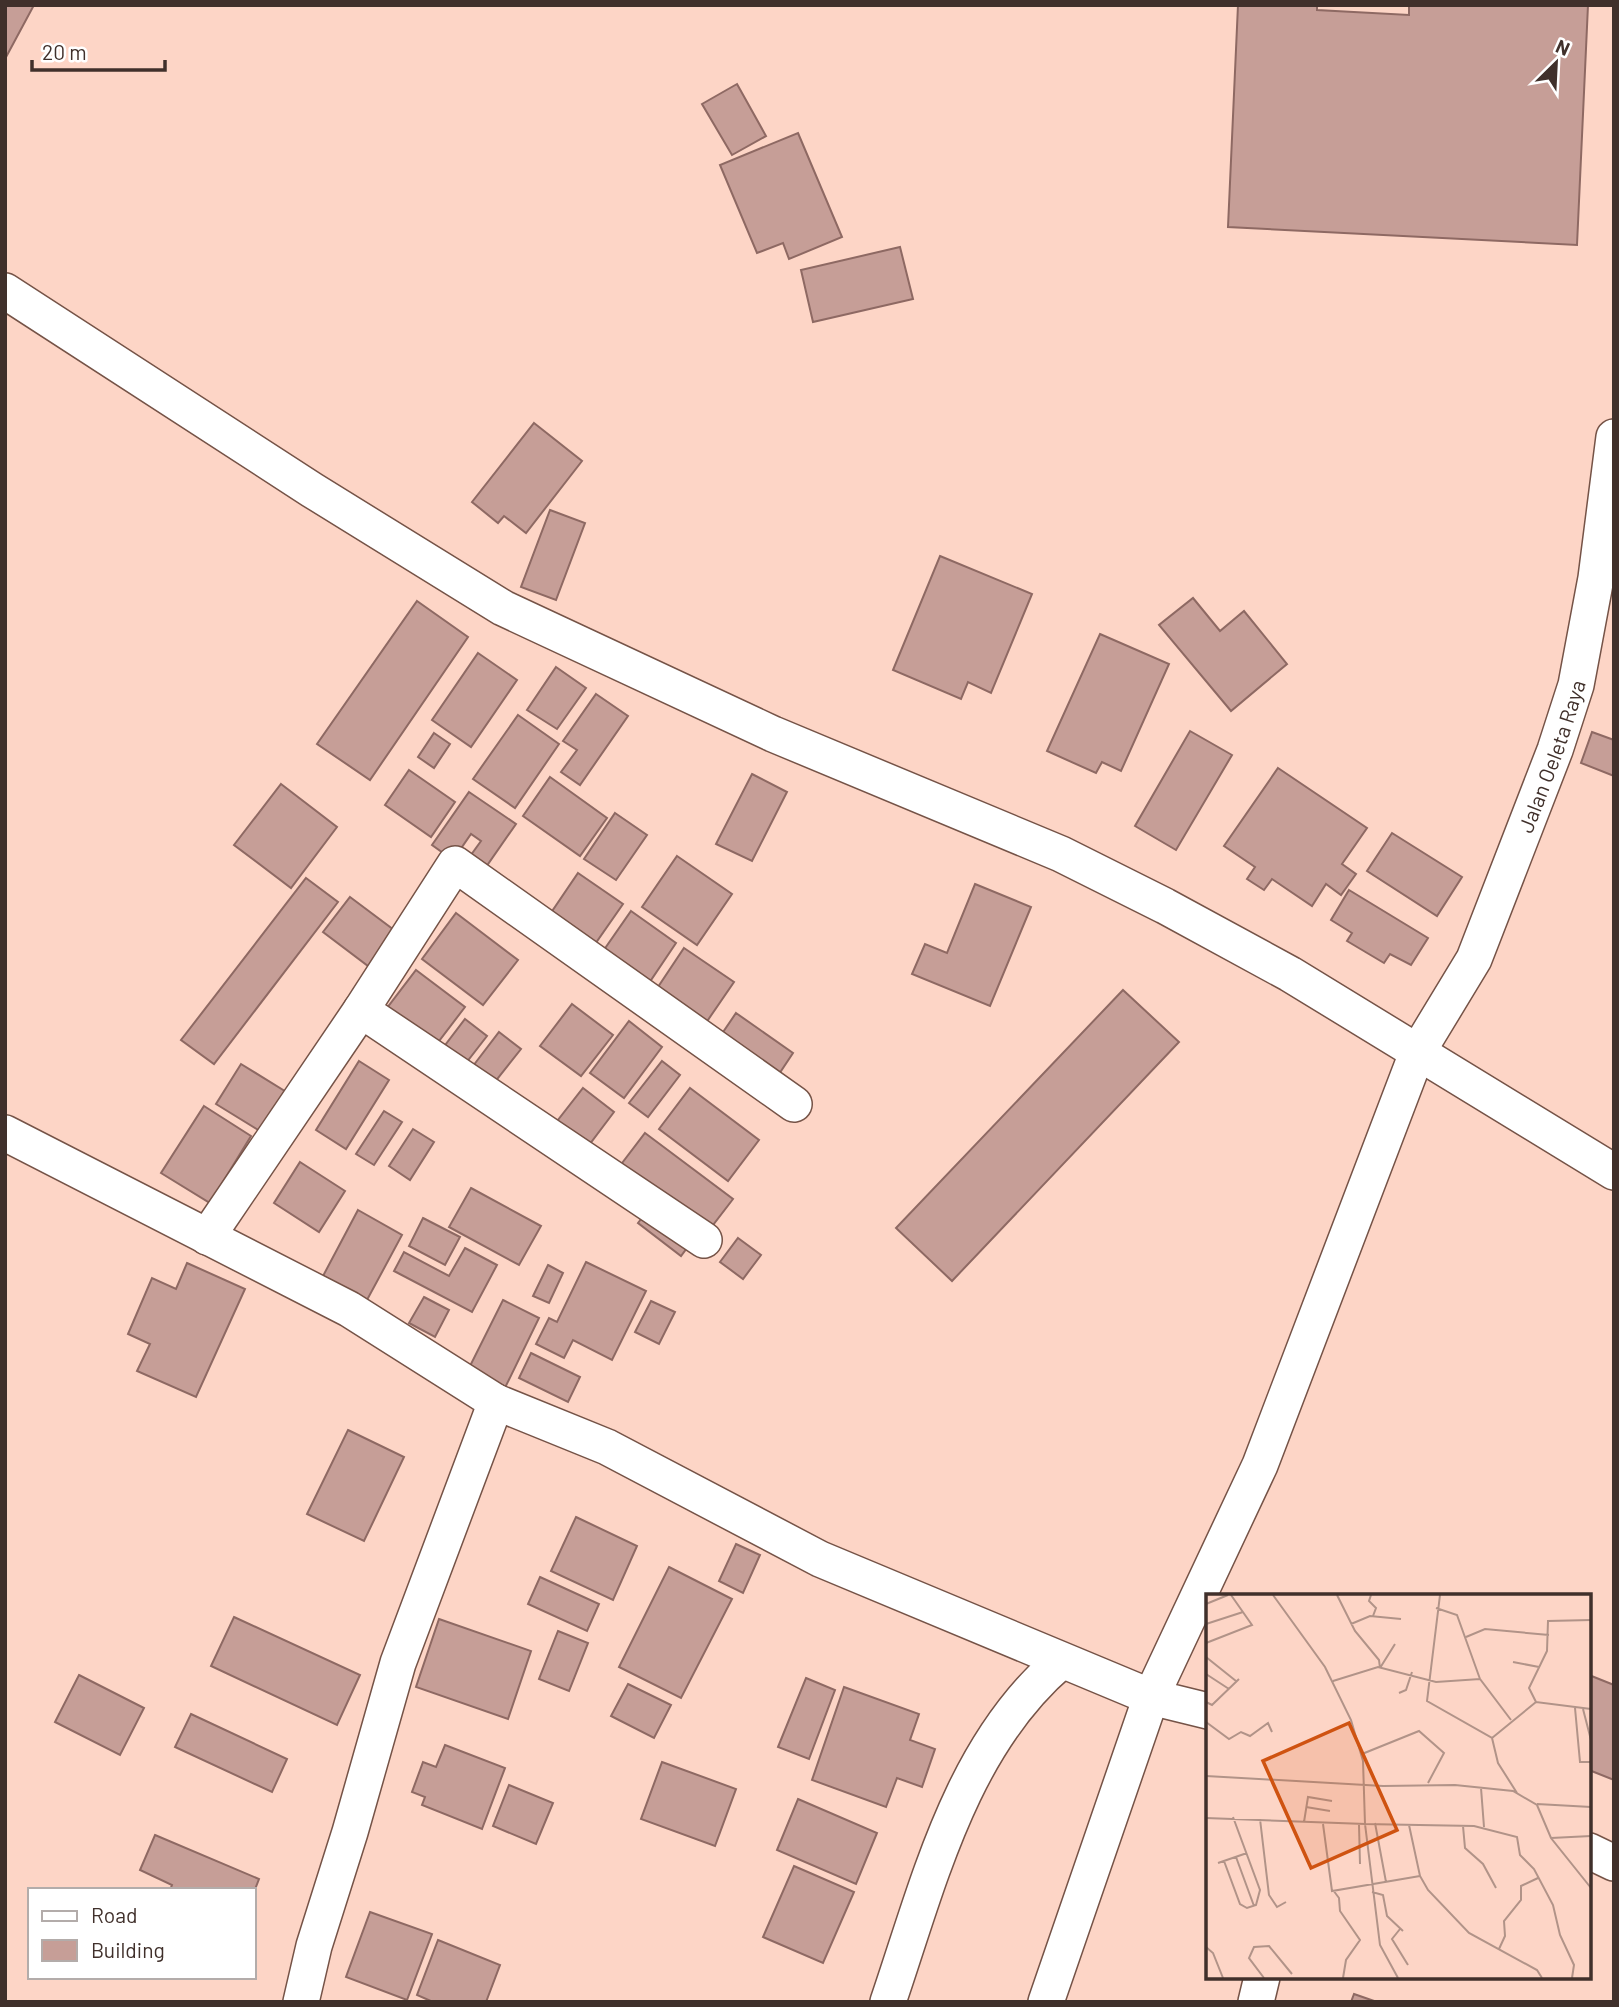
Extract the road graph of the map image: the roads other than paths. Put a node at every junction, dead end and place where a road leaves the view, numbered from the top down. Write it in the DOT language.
graph roads {
  1 [pos="5,291"];
  2 [pos="1614,436"];
  3 [pos="1605,579"];
  4 [pos="361,1010"];
  5 [pos="1417,1053"];
  6 [pos="794,1104"];
  7 [pos="5,1133"];
  8 [pos="1614,1172"];
  9 [pos="207,1237"];
  10 [pos="704,1240"];
  11 [pos="496,1402"];
  12 [pos="1061,1661"];
  13 [pos="1151,1698"];
  14 [pos="1206,1712"];
  15 [pos="1591,1852"];
  16 [pos="1614,1863"];
  17 [pos="1262,1979"];
  18 [pos="300,2002"];
  19 [pos="888,2002"];
  20 [pos="1046,2002"];
  21 [pos="1256,2002"];
  1 -- 5 [label="street"];
  2 -- 3 [label="street, Jalan Oeleta Raya"];
  3 -- 5 [label="street, Jalan Oeleta Raya"];
  4 -- 6 [label="street"];
  4 -- 9 [label="street"];
  4 -- 10 [label="street"];
  5 -- 8 [label="street"];
  5 -- 13 [label="street, Jalan Oeleta Raya"];
  7 -- 9 [label="street"];
  9 -- 11 [label="street"];
  11 -- 12 [label="street"];
  11 -- 18 [label="street"];
  12 -- 13 [label="street"];
  12 -- 19 [label="street"];
  13 -- 14 [label="street"];
  13 -- 20 [label="street, Jalan Oeleta Raya"];
  15 -- 16 [label="street"];
  17 -- 21 [label="street"];
}
